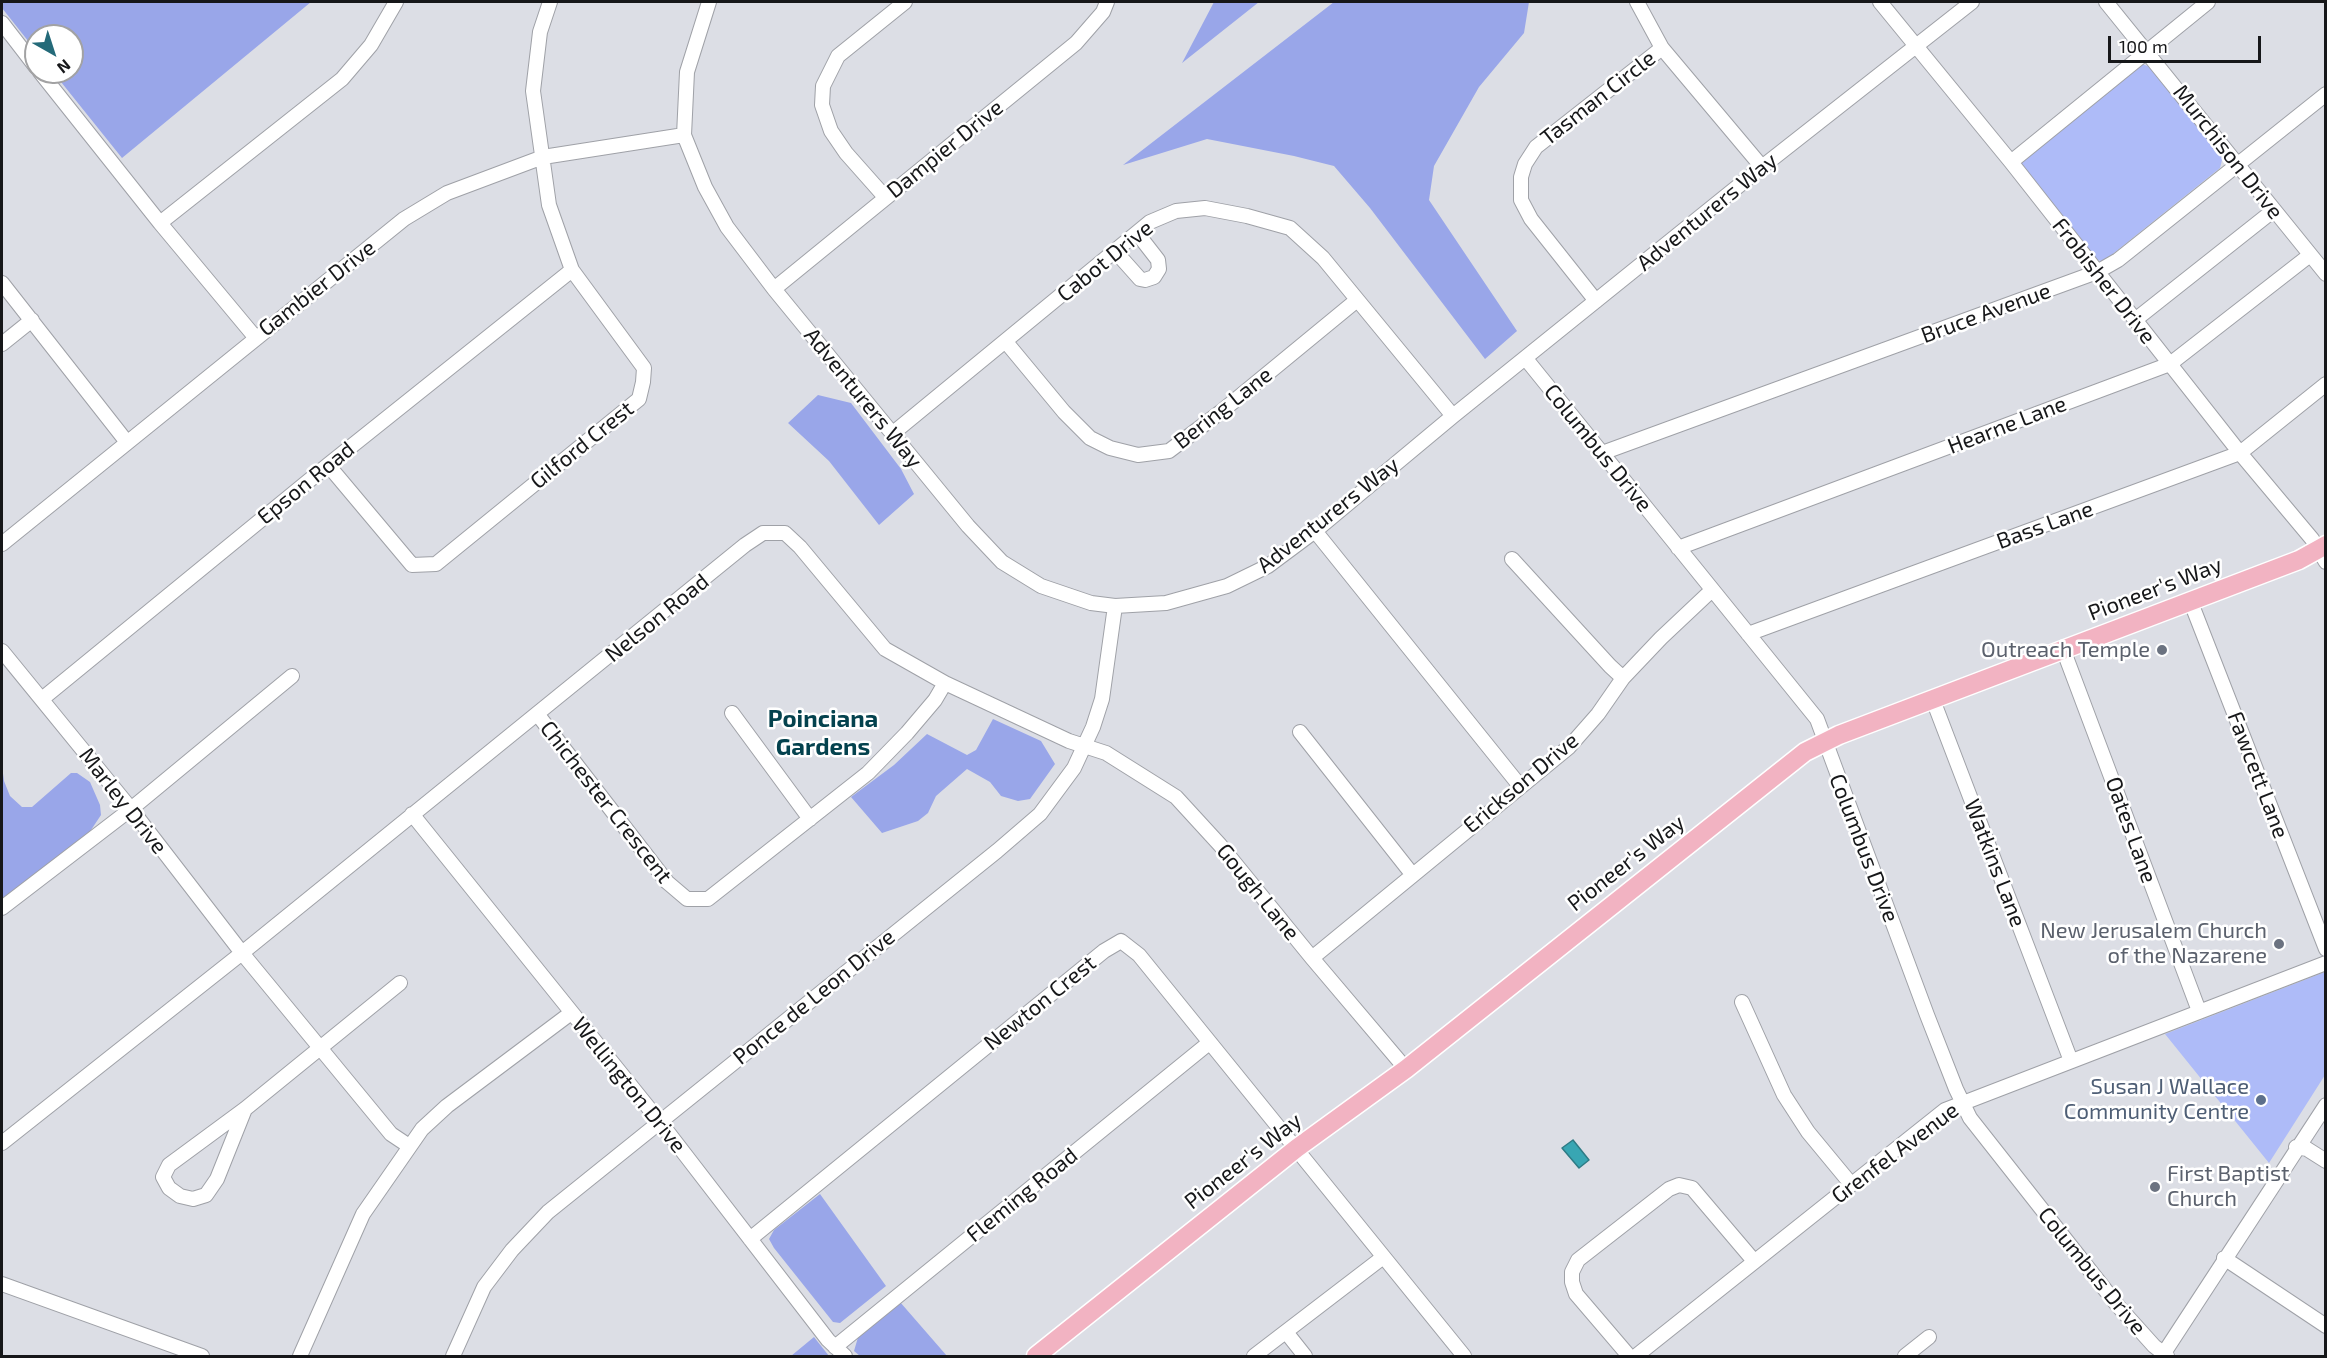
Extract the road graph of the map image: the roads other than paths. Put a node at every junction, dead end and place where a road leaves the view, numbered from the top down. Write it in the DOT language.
graph roads {
  1 [pos="396,2"];
  2 [pos="550,2"];
  3 [pos="709,2"];
  4 [pos="905,2"];
  5 [pos="1107,2"];
  6 [pos="1637,2"];
  7 [pos="1880,2"];
  8 [pos="1972,2"];
  9 [pos="2106,2"];
  10 [pos="2208,2"];
  11 [pos="2,23"];
  12 [pos="1917,45"];
  13 [pos="1662,48"];
  14 [pos="24,51"];
  15 [pos="2148,51"];
  16 [pos="50,84"];
  17 [pos="2325,94"];
  18 [pos="684,135"];
  19 [pos="543,157"];
  20 [pos="2011,162"];
  21 [pos="2237,164"];
  22 [pos="1762,167"];
  23 [pos="885,197"];
  24 [pos="2274,210"];
  25 [pos="160,223"];
  26 [pos="1137,233"];
  27 [pos="1115,251"];
  28 [pos="2310,255"];
  29 [pos="572,270"];
  30 [pos="2097,272"];
  31 [pos="2325,274"];
  32 [pos="2,283"];
  33 [pos="774,289"];
  34 [pos="1357,300"];
  35 [pos="1596,301"];
  36 [pos="32,320"];
  37 [pos="2134,320"];
  38 [pos="255,337"];
  39 [pos="1006,342"];
  40 [pos="2,344"];
  41 [pos="1526,359"];
  42 [pos="2170,364"];
  43 [pos="2325,384"];
  44 [pos="1453,416"];
  45 [pos="892,434"];
  46 [pos="126,441"];
  47 [pos="1602,453"];
  48 [pos="2240,453"];
  49 [pos="328,465"];
  50 [pos="1314,531"];
  51 [pos="2,544"];
  52 [pos="1678,548"];
  53 [pos="2323,552"];
  54 [pos="1512,560"];
  55 [pos="1712,590"];
  56 [pos="2190,600"];
  57 [pos="1115,606"];
  58 [pos="1748,634"];
  59 [pos="2063,649"];
  60 [pos="2,651"];
  61 [pos="292,676"];
  62 [pos="1623,678"];
  63 [pos="945,682"];
  64 [pos="42,699"];
  65 [pos="1933,700"];
  66 [pos="732,713"];
  67 [pos="538,715"];
  68 [pos="1300,732"];
  69 [pos="1824,742"];
  70 [pos="1085,745"];
  71 [pos="1520,786"];
  72 [pos="131,809"];
  73 [pos="412,814"];
  74 [pos="810,819"];
  75 [pos="1412,874"];
  76 [pos="2,908"];
  77 [pos="2325,949"];
  78 [pos="242,953"];
  79 [pos="1312,958"];
  80 [pos="2325,963"];
  81 [pos="400,983"];
  82 [pos="1742,1002"];
  83 [pos="2199,1011"];
  84 [pos="571,1012"];
  85 [pos="1209,1043"];
  86 [pos="321,1047"];
  87 [pos="2071,1060"];
  88 [pos="1406,1068"];
  89 [pos="1962,1102"];
  90 [pos="2325,1105"];
  91 [pos="245,1109"];
  92 [pos="660,1122"];
  93 [pos="2,1143"];
  94 [pos="409,1146"];
  95 [pos="2296,1147"];
  96 [pos="1297,1148"];
  97 [pos="2325,1161"];
  98 [pos="1851,1185"];
  99 [pos="750,1239"];
  100 [pos="1382,1258"];
  101 [pos="2224,1258"];
  102 [pos="1754,1261"];
  103 [pos="2,1284"];
  104 [pos="2325,1326"];
  105 [pos="1286,1332"];
  106 [pos="1929,1338"];
  107 [pos="840,1352"];
  108 [pos="201,1356"];
  109 [pos="300,1356"];
  110 [pos="453,1356"];
  111 [pos="1036,1356"];
  112 [pos="1254,1356"];
  113 [pos="1305,1356"];
  114 [pos="1464,1356"];
  115 [pos="1629,1356"];
  116 [pos="1636,1356"];
  117 [pos="1905,1356"];
  118 [pos="2164,1356"];
  1 -- 25 [label="street"];
  2 -- 19 [label="street, Gilford Crest"];
  3 -- 18 [label="street"];
  4 -- 23 [label="street"];
  5 -- 23 [label="street, Dampier Drive"];
  6 -- 13 [label="street"];
  7 -- 12 [label="street, Frobisher Drive"];
  8 -- 12 [label="street, Adventurers Way"];
  9 -- 15 [label="street, Murchison Drive"];
  10 -- 15 [label="street"];
  11 -- 14 [label="street"];
  12 -- 20 [label="street, Frobisher Drive"];
  12 -- 22 [label="street, Adventurers Way"];
  13 -- 22 [label="street"];
  13 -- 35 [label="street, Tasman Circle"];
  15 -- 20 [label="street"];
  15 -- 21 [label="street, Murchison Drive"];
  16 -- 25 [label="street"];
  17 -- 21 [label="street, Bruce Avenue"];
  18 -- 19 [label="street, Gambier Drive"];
  18 -- 33 [label="street, Adventurers Way"];
  19 -- 29 [label="street, Gilford Crest"];
  19 -- 38 [label="street, Gambier Drive"];
  20 -- 30 [label="street, Frobisher Drive"];
  21 -- 24 [label="street, Murchison Drive"];
  21 -- 30 [label="street, Bruce Avenue"];
  22 -- 35 [label="street, Adventurers Way"];
  23 -- 33 [label="street, Dampier Drive"];
  24 -- 28 [label="street, Murchison Drive"];
  24 -- 37 [label="street"];
  25 -- 38 [label="street"];
  26 -- 27 [label="street, Cabot Drive"];
  26 -- 27 [label="street"];
  26 -- 34 [label="street, Cabot Drive"];
  27 -- 39 [label="street, Cabot Drive"];
  28 -- 31 [label="street, Murchison Drive"];
  28 -- 42 [label="street, Hearne Lane"];
  29 -- 49 [label="street, Epson Road"];
  29 -- 49 [label="street, Gilford Crest"];
  30 -- 37 [label="street, Frobisher Drive"];
  30 -- 47 [label="street, Bruce Avenue"];
  32 -- 36 [label="street"];
  33 -- 45 [label="street, Adventurers Way"];
  34 -- 39 [label="street, Bering Lane"];
  34 -- 44 [label="street, Cabot Drive"];
  35 -- 41 [label="street, Adventurers Way"];
  36 -- 40 [label="street"];
  36 -- 46 [label="street"];
  37 -- 42 [label="street, Frobisher Drive"];
  38 -- 46 [label="street, Gambier Drive"];
  39 -- 45 [label="street, Cabot Drive"];
  41 -- 44 [label="street, Adventurers Way"];
  41 -- 47 [label="street, Columbus Drive"];
  42 -- 48 [label="street, Frobisher Drive"];
  42 -- 52 [label="street, Hearne Lane"];
  43 -- 48 [label="street, Bass Lane"];
  44 -- 50 [label="street, Adventurers Way"];
  45 -- 57 [label="street, Adventurers Way"];
  46 -- 51 [label="street, Gambier Drive"];
  47 -- 52 [label="street, Columbus Drive"];
  48 -- 53 [label="street, Frobisher Drive"];
  48 -- 58 [label="street, Bass Lane"];
  49 -- 64 [label="street, Epson Road"];
  50 -- 57 [label="street, Adventurers Way"];
  50 -- 71 [label="street"];
  52 -- 55 [label="street, Columbus Drive"];
  53 -- 56 [label="main road, Pioneer's Way"];
  54 -- 62 [label="street"];
  55 -- 58 [label="street, Columbus Drive"];
  55 -- 62 [label="street, Erickson Drive"];
  56 -- 59 [label="main road, Pioneer's Way"];
  56 -- 77 [label="street, Fawcett Lane"];
  57 -- 70 [label="street, Ponce de Leon Drive"];
  58 -- 69 [label="street, Columbus Drive"];
  59 -- 65 [label="main road, Pioneer's Way"];
  59 -- 83 [label="street, Oates Lane"];
  60 -- 64 [label="street, Marley Drive"];
  61 -- 72 [label="street"];
  62 -- 71 [label="street, Erickson Drive"];
  63 -- 67 [label="street, Nelson Road"];
  63 -- 70 [label="street, Nelson Road"];
  63 -- 74 [label="street, Chichester Crescent"];
  64 -- 72 [label="street, Marley Drive"];
  65 -- 69 [label="main road, Pioneer's Way"];
  65 -- 87 [label="street, Watkins Lane"];
  66 -- 74 [label="street"];
  67 -- 73 [label="street, Nelson Road"];
  67 -- 74 [label="street, Chichester Crescent"];
  68 -- 75 [label="street"];
  69 -- 88 [label="main road, Pioneer's Way"];
  69 -- 89 [label="street, Columbus Drive"];
  70 -- 79 [label="street, Gough Lane"];
  70 -- 92 [label="street, Ponce de Leon Drive"];
  71 -- 75 [label="street, Erickson Drive"];
  72 -- 76 [label="street"];
  72 -- 78 [label="street, Marley Drive"];
  73 -- 78 [label="street, Nelson Road"];
  73 -- 84 [label="street, Wellington Drive"];
  75 -- 79 [label="street, Erickson Drive"];
  78 -- 86 [label="street, Marley Drive"];
  78 -- 93 [label="street, Nelson Road"];
  79 -- 88 [label="street, Gough Lane"];
  80 -- 83 [label="street, Grenfel Avenue"];
  81 -- 86 [label="street"];
  82 -- 98 [label="street"];
  83 -- 87 [label="street, Grenfel Avenue"];
  84 -- 92 [label="street, Wellington Drive"];
  84 -- 94 [label="street"];
  85 -- 96 [label="street, Newton Crest"];
  85 -- 99 [label="street, Newton Crest"];
  85 -- 107 [label="street, Fleming Road"];
  86 -- 91 [label="street"];
  86 -- 94 [label="street, Marley Drive"];
  87 -- 89 [label="street, Grenfel Avenue"];
  88 -- 96 [label="main road, Pioneer's Way"];
  89 -- 98 [label="street, Grenfel Avenue"];
  89 -- 118 [label="street, Columbus Drive"];
  90 -- 95 [label="street"];
  91 -- 91 [label="street"];
  92 -- 99 [label="street, Wellington Drive"];
  92 -- 110 [label="street, Ponce de Leon Drive"];
  94 -- 109 [label="street"];
  95 -- 97 [label="street"];
  95 -- 101 [label="street"];
  96 -- 100 [label="street, Newton Crest"];
  96 -- 111 [label="main road, Pioneer's Way"];
  98 -- 102 [label="street, Grenfel Avenue"];
  99 -- 107 [label="street, Wellington Drive"];
  100 -- 105 [label="street"];
  100 -- 114 [label="street, Newton Crest"];
  101 -- 104 [label="street"];
  101 -- 118 [label="street"];
  102 -- 115 [label="street"];
  102 -- 116 [label="street, Grenfel Avenue"];
  103 -- 108 [label="street"];
  105 -- 112 [label="street"];
  105 -- 113 [label="street"];
  106 -- 117 [label="street"];
}
